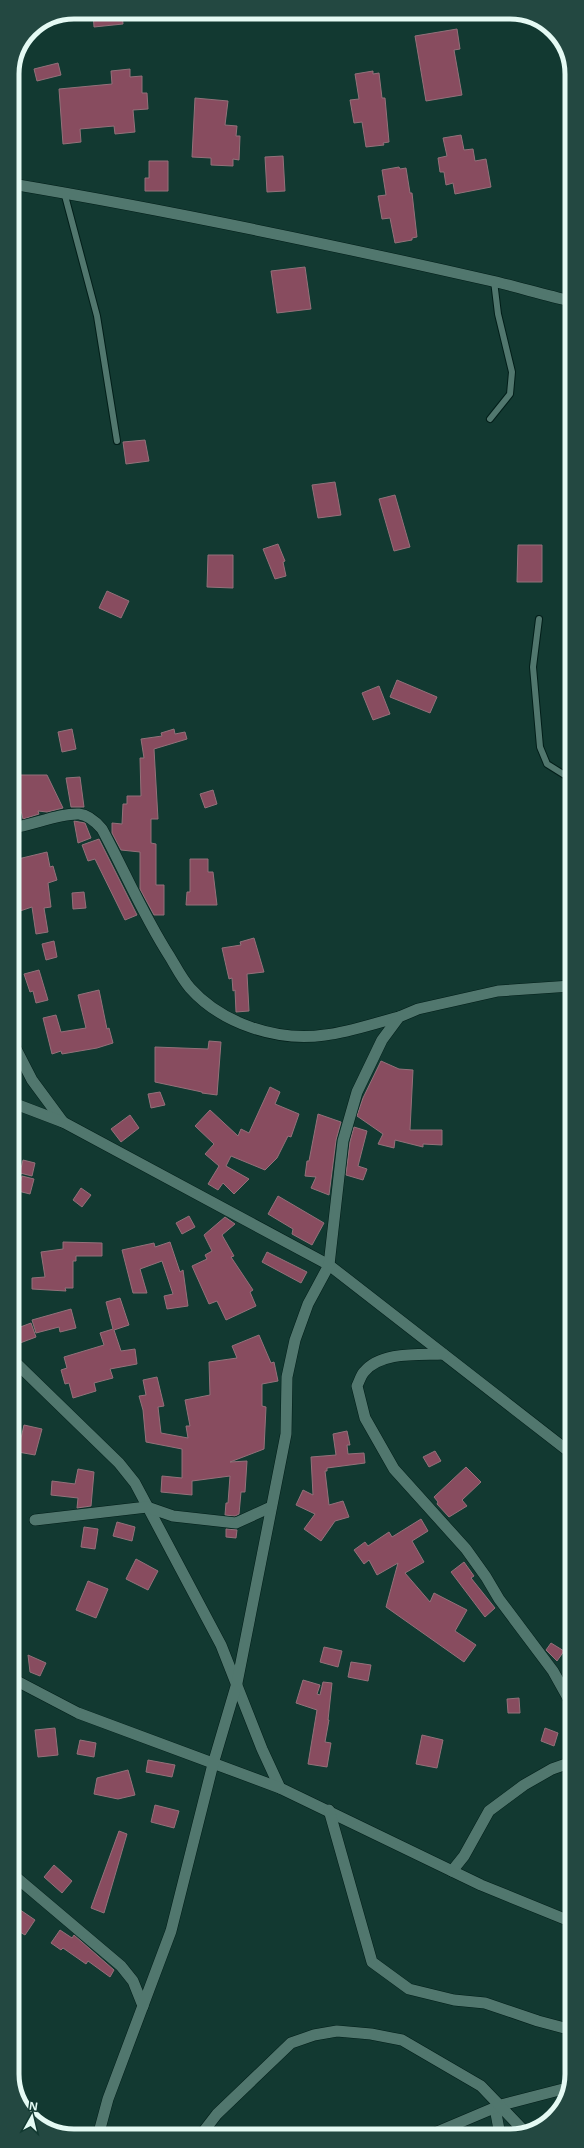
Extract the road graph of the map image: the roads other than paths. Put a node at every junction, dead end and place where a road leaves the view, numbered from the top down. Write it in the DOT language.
graph roads {
  1 [pos="19,185"];
  2 [pos="64,192"];
  3 [pos="494,281"];
  4 [pos="565,299"];
  5 [pos="490,419"];
  6 [pos="117,441"];
  7 [pos="539,619"];
  8 [pos="565,775"];
  9 [pos="19,826"];
  10 [pos="565,986"];
  11 [pos="399,1016"];
  12 [pos="19,1055"];
  13 [pos="19,1105"];
  14 [pos="63,1122"];
  15 [pos="328,1266"];
  16 [pos="443,1354"];
  17 [pos="19,1366"];
  18 [pos="565,1449"];
  19 [pos="147,1507"];
  20 [pos="271,1507"];
  21 [pos="35,1520"];
  22 [pos="19,1682"];
  23 [pos="237,1683"];
  24 [pos="565,1691"];
  25 [pos="213,1764"];
  26 [pos="565,1764"];
  27 [pos="280,1788"];
  28 [pos="329,1810"];
  29 [pos="452,1871"];
  30 [pos="19,1878"];
  31 [pos="565,1919"];
  32 [pos="142,2006"];
  33 [pos="565,2028"];
  34 [pos="563,2089"];
  35 [pos="498,2106"];
  36 [pos="521,2128"];
  37 [pos="100,2129"];
  38 [pos="205,2129"];
  39 [pos="444,2129"];
  40 [pos="500,2129"];
  1 -- 2 [label="street"];
  2 -- 3 [label="street"];
  2 -- 6 [label="lane"];
  3 -- 4 [label="street"];
  3 -- 5 [label="lane"];
  7 -- 8 [label="lane"];
  9 -- 11 [label="street"];
  10 -- 11 [label="street"];
  11 -- 15 [label="street"];
  12 -- 14 [label="street"];
  13 -- 14 [label="street"];
  14 -- 15 [label="street"];
  15 -- 16 [label="street"];
  15 -- 20 [label="street"];
  16 -- 18 [label="street"];
  16 -- 24 [label="street"];
  17 -- 19 [label="street"];
  19 -- 20 [label="street"];
  19 -- 21 [label="street"];
  19 -- 23 [label="street"];
  20 -- 23 [label="street"];
  22 -- 25 [label="street"];
  23 -- 25 [label="street"];
  23 -- 27 [label="street"];
  25 -- 27 [label="street"];
  25 -- 32 [label="street"];
  26 -- 29 [label="street"];
  27 -- 28 [label="street"];
  28 -- 29 [label="street"];
  28 -- 33 [label="street"];
  29 -- 31 [label="street"];
  30 -- 32 [label="street"];
  32 -- 37 [label="street"];
  34 -- 35 [label="street"];
  35 -- 36 [label="street"];
  35 -- 38 [label="street"];
  35 -- 39 [label="street"];
  35 -- 40 [label="street"];
}
